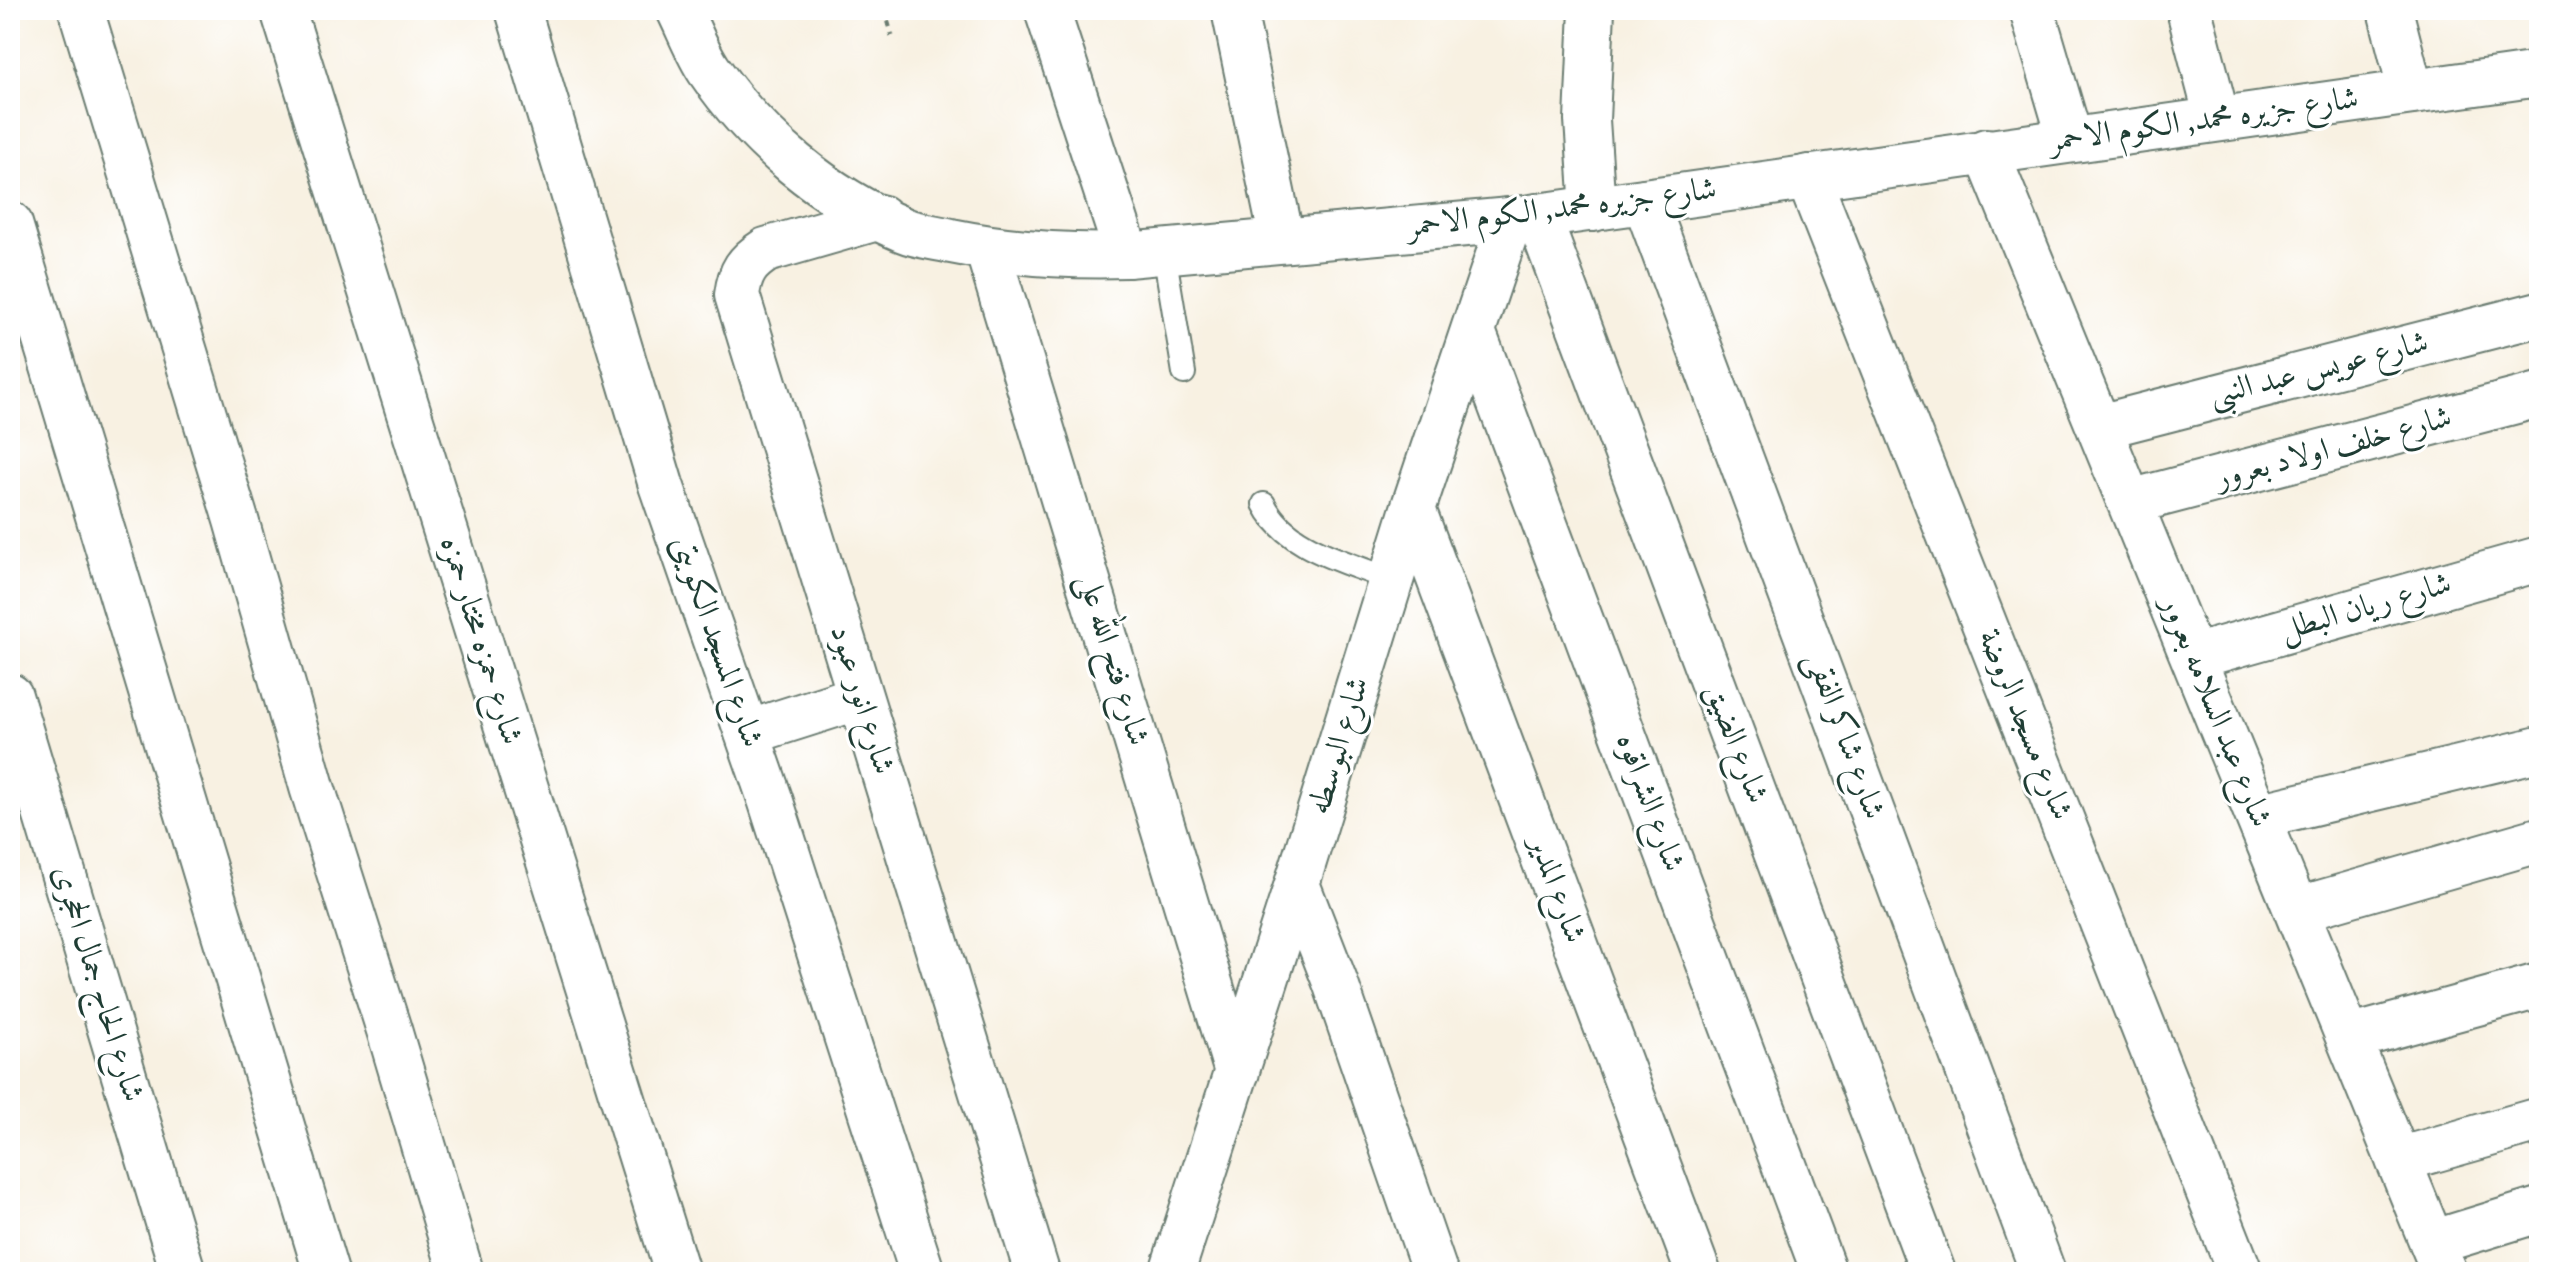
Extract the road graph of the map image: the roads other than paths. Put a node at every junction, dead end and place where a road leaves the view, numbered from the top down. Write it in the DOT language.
graph roads {
  1 [pos="81,10"];
  2 [pos="283,10"];
  3 [pos="518,10"];
  4 [pos="679,10"];
  5 [pos="1047,10"];
  6 [pos="1234,10"];
  7 [pos="1592,10"];
  8 [pos="2032,10"];
  9 [pos="2189,10"];
  10 [pos="2390,10"];
  11 [pos="2539,74"];
  12 [pos="2411,92"];
  13 [pos="2217,118"];
  14 [pos="2070,139"];
  15 [pos="1986,151"];
  16 [pos="1808,177"];
  17 [pos="1645,201"];
  18 [pos="1593,209"];
  19 [pos="880,217"];
  20 [pos="1524,218"];
  21 [pos="10,224"];
  22 [pos="1282,240"];
  23 [pos="987,248"];
  24 [pos="1146,254"];
  25 [pos="2539,314"];
  26 [pos="1474,334"];
  27 [pos="1184,373"];
  28 [pos="2539,395"];
  29 [pos="2099,427"];
  30 [pos="2130,502"];
  31 [pos="1264,504"];
  32 [pos="1413,509"];
  33 [pos="2539,559"];
  34 [pos="1391,580"];
  35 [pos="2193,657"];
  36 [pos="10,696"];
  37 [pos="860,697"];
  38 [pos="747,733"];
  39 [pos="2539,749"];
  40 [pos="2258,816"];
  41 [pos="2539,840"];
  42 [pos="1297,884"];
  43 [pos="2296,910"];
  44 [pos="2539,986"];
  45 [pos="2349,1038"];
  46 [pos="1237,1072"];
  47 [pos="2539,1120"];
  48 [pos="2398,1160"];
  49 [pos="2539,1210"];
  50 [pos="2438,1258"];
  51 [pos="183,1272"];
  52 [pos="326,1272"];
  53 [pos="461,1272"];
  54 [pos="677,1272"];
  55 [pos="922,1272"];
  56 [pos="1037,1272"];
  57 [pos="1172,1272"];
  58 [pos="1435,1272"];
  59 [pos="1698,1272"];
  60 [pos="1824,1272"];
  61 [pos="1933,1272"];
  62 [pos="2043,1272"];
  63 [pos="2240,1272"];
  1 -- 53 [label="street"];
  2 -- 54 [label="street, شارع حمزه مختار حمزه"];
  3 -- 38 [label="street, شارع المسجد الكويتى"];
  4 -- 19 [label="street, شارع جزيره محمد, الكوم الاحمر"];
  5 -- 24 [label="street"];
  6 -- 22 [label="street"];
  7 -- 18 [label="street"];
  8 -- 14 [label="street"];
  9 -- 13 [label="street"];
  10 -- 12 [label="street"];
  11 -- 12 [label="street, شارع جزيره محمد, الكوم الاحمر"];
  12 -- 13 [label="street, شارع جزيره محمد, الكوم الاحمر"];
  13 -- 14 [label="street, شارع جزيره محمد, الكوم الاحمر"];
  14 -- 15 [label="street, شارع جزيره محمد, الكوم الاحمر"];
  15 -- 16 [label="street, شارع جزيره محمد, الكوم الاحمر"];
  15 -- 29 [label="street, شارع عبد السلامه بعرور"];
  16 -- 17 [label="street, شارع جزيره محمد, الكوم الاحمر"];
  16 -- 63 [label="street, شارع مسجد الروضة"];
  17 -- 18 [label="street, شارع جزيره محمد, الكوم الاحمر"];
  17 -- 62 [label="street, شارع شاكر الفقى"];
  18 -- 20 [label="street, شارع جزيره محمد, الكوم الاحمر"];
  19 -- 23 [label="street, شارع جزيره محمد, الكوم الاحمر"];
  19 -- 37 [label="street, شارع انور عبود"];
  20 -- 22 [label="street, شارع جزيره محمد, الكوم الاحمر"];
  20 -- 26 [label="street, شارع البوسطه"];
  20 -- 61 [label="street, شارع الضيق"];
  21 -- 52 [label="street"];
  22 -- 24 [label="street, شارع جزيره محمد, الكوم الاحمر"];
  23 -- 24 [label="street, شارع جزيره محمد, الكوم الاحمر"];
  23 -- 46 [label="street, شارع فتح الله على"];
  24 -- 27 [label="lane"];
  25 -- 29 [label="street, شارع عويس عبد النبى"];
  26 -- 32 [label="street, شارع البوسطه"];
  26 -- 60 [label="street, شارع الشراقوه"];
  28 -- 30 [label="street, شارع خلف اولاد بعرور"];
  29 -- 30 [label="street, شارع عبد السلامه بعرور"];
  30 -- 35 [label="street, شارع عبد السلامه بعرور"];
  31 -- 34 [label="lane"];
  32 -- 34 [label="street, شارع البوسطه"];
  32 -- 59 [label="street, شارع المدير"];
  33 -- 35 [label="street, شارع ريان البطل"];
  34 -- 42 [label="street, شارع البوسطه"];
  35 -- 40 [label="street, شارع عبد السلامه بعرور"];
  36 -- 51 [label="street, شارع الحاج جمال الحجرى"];
  37 -- 38 [label="street"];
  37 -- 56 [label="street, شارع انور عبود"];
  38 -- 55 [label="street, شارع المسجد الكويتى"];
  39 -- 40 [label="street"];
  40 -- 43 [label="street, شارع عبد السلامه بعرور"];
  41 -- 43 [label="street"];
  42 -- 46 [label="street, شارع البوسطه"];
  42 -- 58 [label="street"];
  43 -- 45 [label="street, شارع عبد السلامه بعرور"];
  44 -- 45 [label="street"];
  45 -- 48 [label="street, شارع عبد السلامه بعرور"];
  46 -- 57 [label="street, شارع البوسطه"];
  47 -- 48 [label="street"];
  48 -- 50 [label="street, شارع عبد السلامه بعرور"];
  49 -- 50 [label="street"];
}
